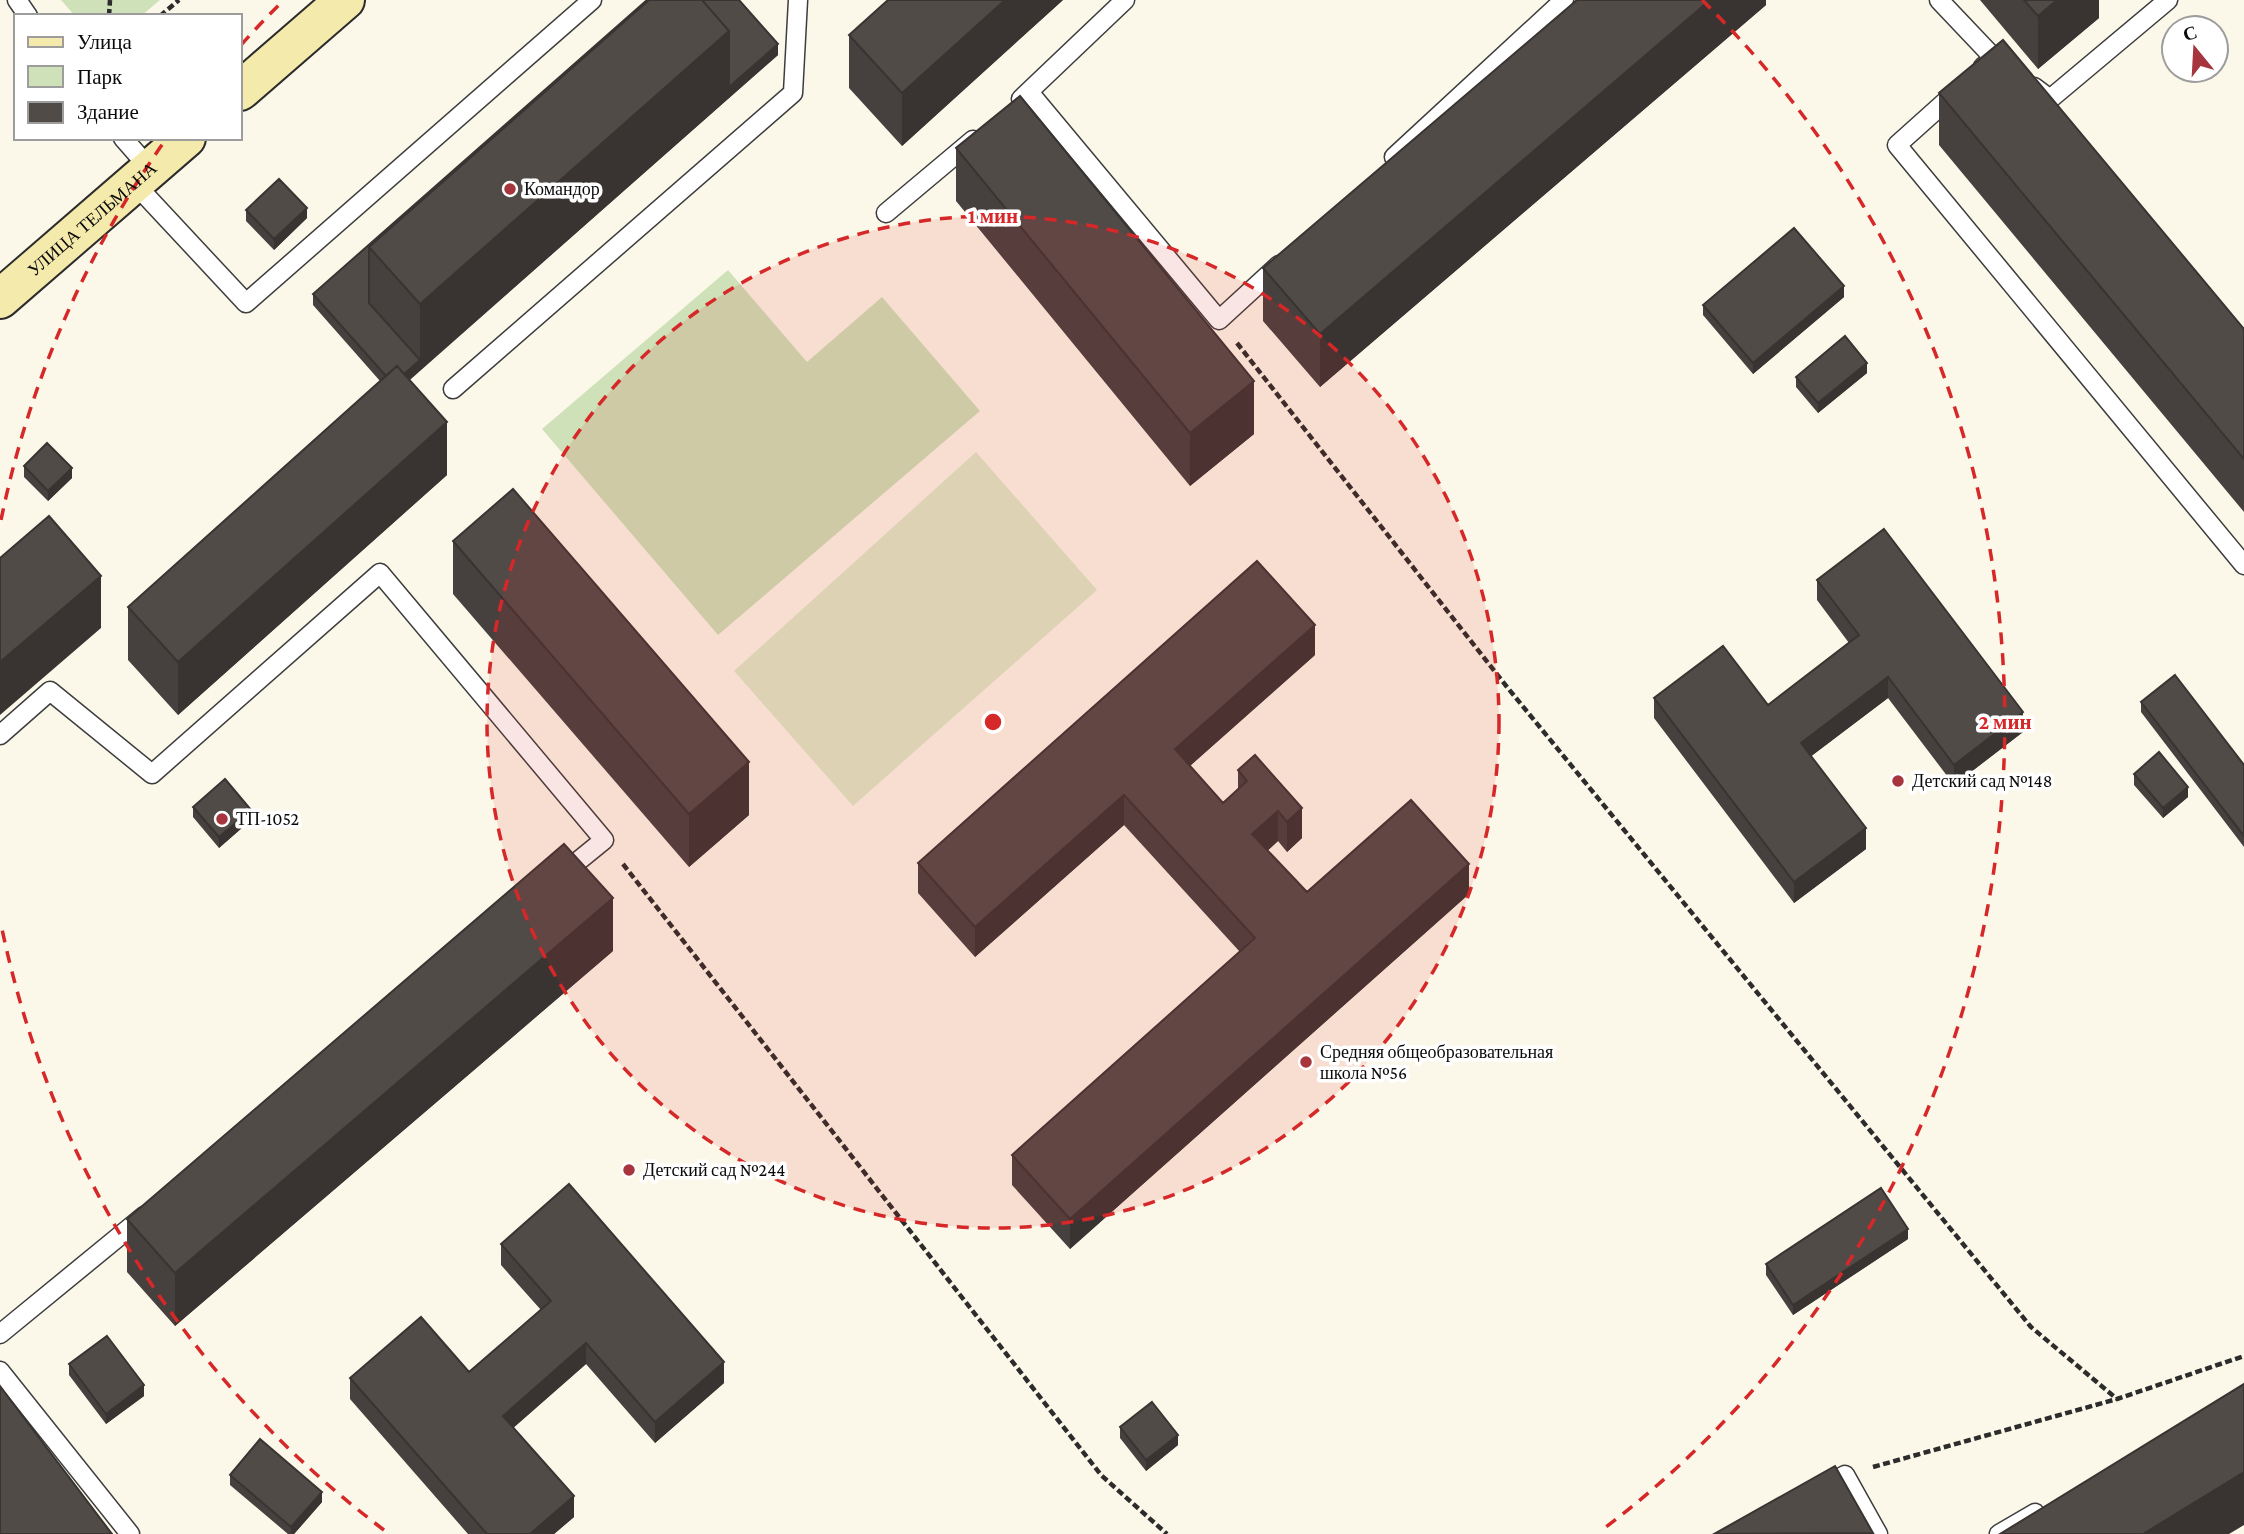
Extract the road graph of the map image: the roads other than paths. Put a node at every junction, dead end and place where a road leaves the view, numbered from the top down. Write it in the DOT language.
graph roads {
  1 [pos="345,0"];
  2 [pos="592,0"];
  3 [pos="798,0"];
  4 [pos="1125,0"];
  5 [pos="1564,0"];
  6 [pos="1939,0"];
  7 [pos="2168,0"];
  8 [pos="2005,66"];
  9 [pos="242,89"];
  10 [pos="1029,92"];
  11 [pos="1009,110"];
  12 [pos="988,127"];
  13 [pos="124,140"];
  14 [pos="184,140"];
  15 [pos="1381,169"];
  16 [pos="143,177"];
  17 [pos="886,213"];
  18 [pos="1290,254"];
  19 [pos="0,299"];
  20 [pos="453,389"];
  21 [pos="2244,565"];
  22 [pos="0,735"];
  23 [pos="550,884"];
  24 [pos="162,1202"];
  25 [pos="0,1335"];
  26 [pos="0,1371"];
  27 [pos="1800,1498"];
  28 [pos="2046,1507"];
  29 [pos="130,1534"];
  30 [pos="1878,1534"];
  31 [pos="1999,1534"];
  1 -- 9 [label="main road"];
  2 -- 16 [label="lane"];
  3 -- 20 [label="lane"];
  4 -- 10 [label="lane"];
  5 -- 15 [label="lane"];
  6 -- 8 [label="lane"];
  7 -- 8 [label="lane"];
  8 -- 21 [label="lane"];
  10 -- 11 [label="lane"];
  10 -- 18 [label="lane"];
  12 -- 17 [label="lane"];
  13 -- 16 [label="lane"];
  14 -- 16 [label="main road, УЛИЦА ТЕЛЬМАНА"];
  16 -- 19 [label="main road, УЛИЦА ТЕЛЬМАНА"];
  22 -- 23 [label="lane"];
  24 -- 25 [label="lane"];
  26 -- 29 [label="lane"];
  27 -- 30 [label="lane"];
  28 -- 31 [label="lane"];
}
